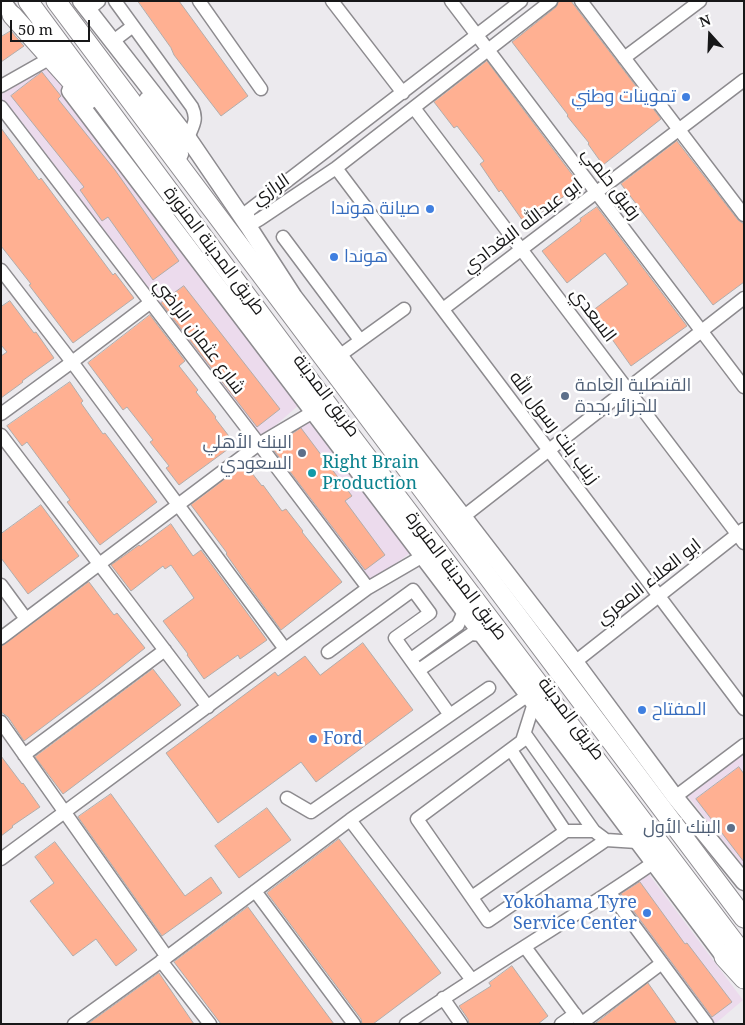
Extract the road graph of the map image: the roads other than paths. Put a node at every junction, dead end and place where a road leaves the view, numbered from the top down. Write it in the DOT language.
graph roads {
  1 [pos="28,1"];
  2 [pos="56,1"];
  3 [pos="115,1"];
  4 [pos="199,1"];
  5 [pos="332,1"];
  6 [pos="451,1"];
  7 [pos="521,1"];
  8 [pos="551,1"];
  9 [pos="581,1"];
  10 [pos="700,1"];
  11 [pos="89,4"];
  12 [pos="7,8"];
  13 [pos="133,26"];
  14 [pos="477,36"];
  15 [pos="112,42"];
  16 [pos="488,50"];
  17 [pos="624,58"];
  18 [pos="47,60"];
  19 [pos="744,80"];
  20 [pos="1,86"];
  21 [pos="261,89"];
  22 [pos="403,93"];
  23 [pos="1,107"];
  24 [pos="414,108"];
  25 [pos="365,122"];
  26 [pos="678,130"];
  27 [pos="377,136"];
  28 [pos="188,138"];
  29 [pos="336,168"];
  30 [pos="596,192"];
  31 [pos="214,212"];
  32 [pos="744,215"];
  33 [pos="192,220"];
  34 [pos="248,226"];
  35 [pos="283,237"];
  36 [pos="521,249"];
  37 [pos="1,270"];
  38 [pos="744,298"];
  39 [pos="151,302"];
  40 [pos="404,309"];
  41 [pos="443,309"];
  42 [pos="701,331"];
  43 [pos="360,340"];
  44 [pos="339,356"];
  45 [pos="72,362"];
  46 [pos="744,387"];
  47 [pos="627,389"];
  48 [pos="313,412"];
  49 [pos="1,414"];
  50 [pos="344,426"];
  51 [pos="1,435"];
  52 [pos="259,444"];
  53 [pos="549,450"];
  54 [pos="178,505"];
  55 [pos="463,517"];
  56 [pos="742,535"];
  57 [pos="423,556"];
  58 [pos="99,564"];
  59 [pos="480,566"];
  60 [pos="1,586"];
  61 [pos="368,588"];
  62 [pos="659,596"];
  63 [pos="464,611"];
  64 [pos="26,619"];
  65 [pos="481,634"];
  66 [pos="1,638"];
  67 [pos="165,650"];
  68 [pos="285,650"];
  69 [pos="328,652"];
  70 [pos="575,662"];
  71 [pos="415,665"];
  72 [pos="590,682"];
  73 [pos="489,688"];
  74 [pos="531,699"];
  75 [pos="208,707"];
  76 [pos="744,709"];
  77 [pos="450,715"];
  78 [pos="1,722"];
  79 [pos="525,734"];
  80 [pos="744,745"];
  81 [pos="510,750"];
  82 [pos="24,755"];
  83 [pos="675,797"];
  84 [pos="287,798"];
  85 [pos="65,813"];
  86 [pos="350,820"];
  87 [pos="566,831"];
  88 [pos="594,831"];
  89 [pos="606,840"];
  90 [pos="637,842"];
  91 [pos="1,860"];
  92 [pos="653,863"];
  93 [pos="744,882"];
  94 [pos="255,891"];
  95 [pos="610,893"];
  96 [pos="472,897"];
  97 [pos="744,918"];
  98 [pos="525,947"];
  99 [pos="744,955"];
  100 [pos="724,957"];
  101 [pos="164,959"];
  102 [pos="662,963"];
  103 [pos="472,980"];
  104 [pos="744,981"];
  105 [pos="443,998"];
  106 [pos="580,1020"];
  107 [pos="74,1024"];
  108 [pos="210,1024"];
  109 [pos="354,1024"];
  110 [pos="406,1024"];
  111 [pos="461,1024"];
  112 [pos="561,1024"];
  113 [pos="707,1024"];
  1 -- 33 [label="highway, طريق المدينة المنورة"];
  2 -- 31 [label="highway, طريق المدينة المنورة"];
  3 -- 13 [label="street"];
  4 -- 21 [label="street"];
  5 -- 22 [label="street"];
  6 -- 14 [label="street, رفيق حلمي"];
  7 -- 14 [label="street, الرازي"];
  8 -- 16 [label="street, الرازي"];
  9 -- 17 [label="street"];
  10 -- 17 [label="street"];
  11 -- 15 [label="main road, طريق المدينة"];
  12 -- 18 [label="main road, طريق المدينة"];
  12 -- 33 [label="highway"];
  13 -- 15 [label="street"];
  13 -- 28 [label="street"];
  14 -- 16 [label="street, رفيق حلمي"];
  14 -- 22 [label="street, الرازي"];
  15 -- 28 [label="main road, طريق المدينة"];
  15 -- 31 [label="main road"];
  16 -- 24 [label="street, الرازي"];
  16 -- 30 [label="street, رفيق حلمي"];
  17 -- 26 [label="street"];
  18 -- 20 [label="street"];
  18 -- 48 [label="main road, طريق المدينة"];
  19 -- 26 [label="street, ابو عبدالله البغدادي"];
  22 -- 25 [label="street, الرازي"];
  23 -- 39 [label="street, شارع عثمان الراضي"];
  24 -- 27 [label="street, الرازي"];
  24 -- 36 [label="street, السعدي"];
  25 -- 27 [label="street"];
  25 -- 34 [label="street, الرازي"];
  26 -- 30 [label="street, ابو عبدالله البغدادي"];
  26 -- 32 [label="street"];
  27 -- 29 [label="street, الرازي"];
  28 -- 34 [label="main road, طريق المدينة"];
  29 -- 34 [label="street, الرازي"];
  29 -- 41 [label="street, زينب بنت رسول الله"];
  30 -- 36 [label="street, ابو عبدالله البغدادي"];
  30 -- 42 [label="street, رفيق حلمي"];
  31 -- 59 [label="highway, طريق المدينة المنورة"];
  33 -- 50 [label="highway, طريق المدينة المنورة"];
  34 -- 44 [label="main road, طريق المدينة"];
  35 -- 43 [label="street"];
  36 -- 41 [label="street, ابو عبدالله البغدادي"];
  36 -- 47 [label="street, السعدي"];
  37 -- 45 [label="street"];
  38 -- 42 [label="street"];
  39 -- 45 [label="street"];
  39 -- 52 [label="street, شارع عثمان الراضي"];
  40 -- 43 [label="street"];
  41 -- 53 [label="street, زينب بنت رسول الله"];
  42 -- 46 [label="street, رفيق حلمي"];
  42 -- 47 [label="street"];
  43 -- 44 [label="street"];
  44 -- 55 [label="main road, طريق المدينة"];
  45 -- 49 [label="street"];
  45 -- 54 [label="street"];
  47 -- 53 [label="street"];
  47 -- 56 [label="street, السعدي"];
  48 -- 52 [label="street"];
  48 -- 57 [label="main road, طريق المدينة"];
  50 -- 65 [label="main road"];
  50 -- 99 [label="highway, طريق المدينة المنورة"];
  51 -- 58 [label="street"];
  52 -- 54 [label="street"];
  52 -- 61 [label="street, شارع عثمان الراضي"];
  53 -- 55 [label="street"];
  53 -- 62 [label="street, زينب بنت رسول الله"];
  54 -- 58 [label="street"];
  54 -- 68 [label="street"];
  55 -- 70 [label="main road, طريق المدينة"];
  56 -- 62 [label="street, ابو العلاء المعري"];
  57 -- 61 [label="street"];
  57 -- 63 [label="main road, طريق المدينة"];
  58 -- 64 [label="street"];
  58 -- 67 [label="street"];
  59 -- 72 [label="main road"];
  59 -- 97 [label="highway, طريق المدينة المنورة"];
  60 -- 64 [label="street"];
  61 -- 68 [label="street"];
  62 -- 70 [label="street, ابو العلاء المعري"];
  62 -- 76 [label="street, زينب بنت رسول الله"];
  63 -- 65 [label="main road, طريق المدينة"];
  63 -- 71 [label="street"];
  64 -- 66 [label="street"];
  65 -- 71 [label="street"];
  65 -- 74 [label="main road, طريق المدينة"];
  67 -- 75 [label="street"];
  67 -- 82 [label="street"];
  68 -- 75 [label="street"];
  69 -- 71 [label="street"];
  70 -- 72 [label="main road, طريق المدينة"];
  71 -- 77 [label="street"];
  72 -- 83 [label="main road, طريق المدينة"];
  73 -- 77 [label="street"];
  74 -- 79 [label="street"];
  74 -- 86 [label="street"];
  74 -- 90 [label="main road, طريق المدينة"];
  75 -- 85 [label="street"];
  77 -- 84 [label="street"];
  78 -- 82 [label="street"];
  79 -- 81 [label="street"];
  79 -- 88 [label="street"];
  80 -- 83 [label="street"];
  81 -- 87 [label="street"];
  81 -- 96 [label="street"];
  82 -- 85 [label="street"];
  83 -- 93 [label="main road, طريق المدينة"];
  85 -- 91 [label="street"];
  85 -- 101 [label="street"];
  86 -- 94 [label="street"];
  86 -- 103 [label="street"];
  87 -- 88 [label="street"];
  87 -- 96 [label="street"];
  88 -- 89 [label="street"];
  89 -- 90 [label="street"];
  89 -- 96 [label="street"];
  90 -- 92 [label="main road, طريق المدينة"];
  92 -- 95 [label="street"];
  92 -- 100 [label="main road, طريق المدينة"];
  94 -- 101 [label="street"];
  94 -- 109 [label="street"];
  95 -- 98 [label="street"];
  95 -- 102 [label="street"];
  98 -- 103 [label="street"];
  98 -- 106 [label="street"];
  100 -- 104 [label="highway"];
  101 -- 107 [label="street"];
  101 -- 108 [label="street"];
  102 -- 106 [label="street"];
  102 -- 113 [label="street"];
  103 -- 105 [label="street"];
  105 -- 110 [label="street"];
  105 -- 111 [label="street"];
  106 -- 112 [label="street"];
}
